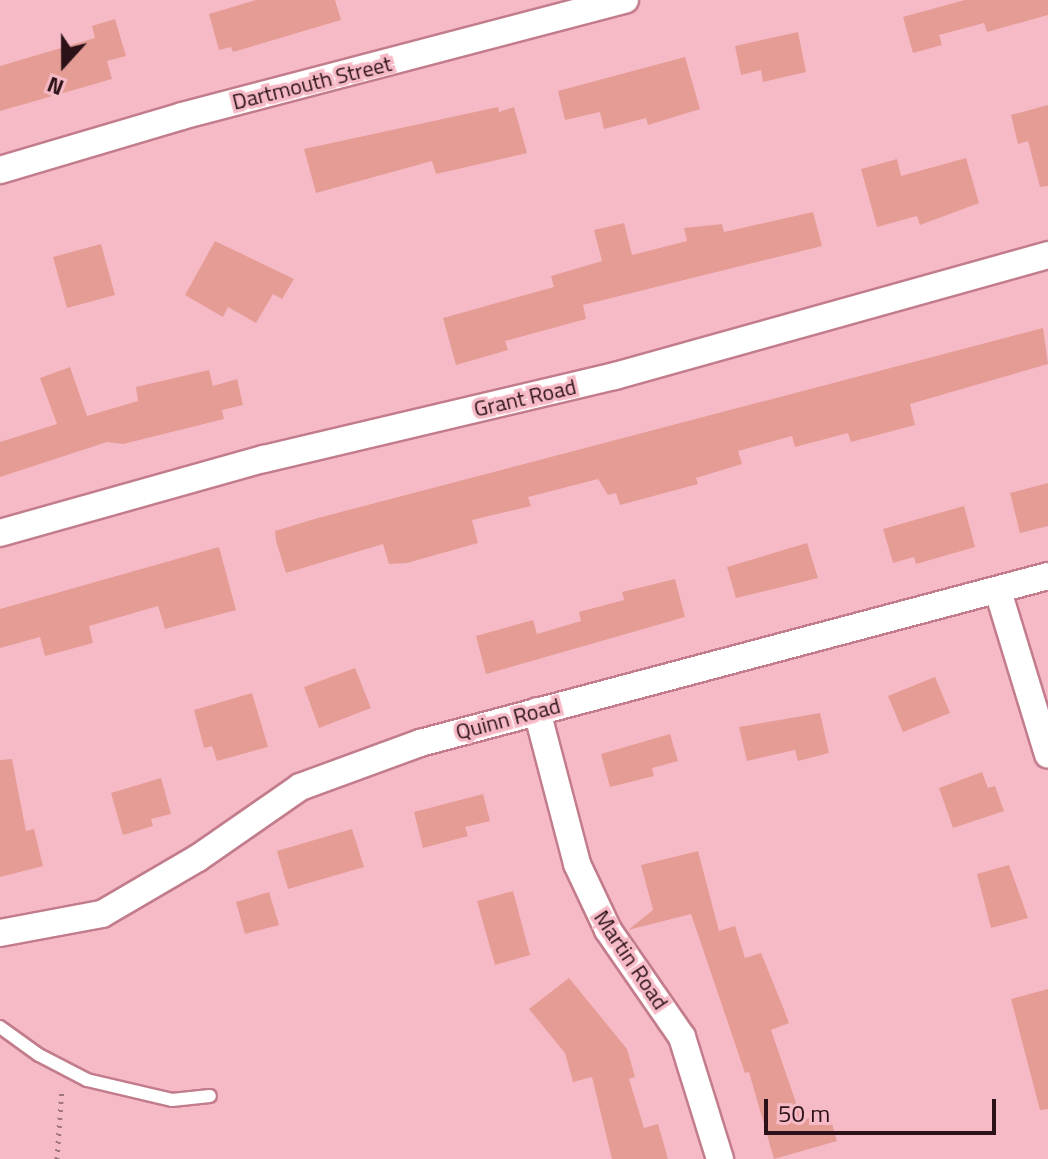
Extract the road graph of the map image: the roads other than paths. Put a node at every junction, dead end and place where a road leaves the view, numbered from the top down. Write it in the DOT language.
graph roads {
  1 [pos="625,0"];
  2 [pos="0,170"];
  3 [pos="1048,255"];
  4 [pos="0,533"];
  5 [pos="1048,576"];
  6 [pos="998,591"];
  7 [pos="537,711"];
  8 [pos="1048,755"];
  9 [pos="0,933"];
  10 [pos="0,1027"];
  11 [pos="210,1096"];
  12 [pos="720,1159"];
  1 -- 2 [label="street, Dartmouth Street"];
  3 -- 4 [label="street, Grant Road"];
  5 -- 6 [label="street, Quinn Road"];
  6 -- 7 [label="street, Quinn Road"];
  6 -- 8 [label="street"];
  7 -- 9 [label="street, Quinn Road"];
  7 -- 12 [label="street, Martin Road"];
  10 -- 11 [label="lane"];
}
